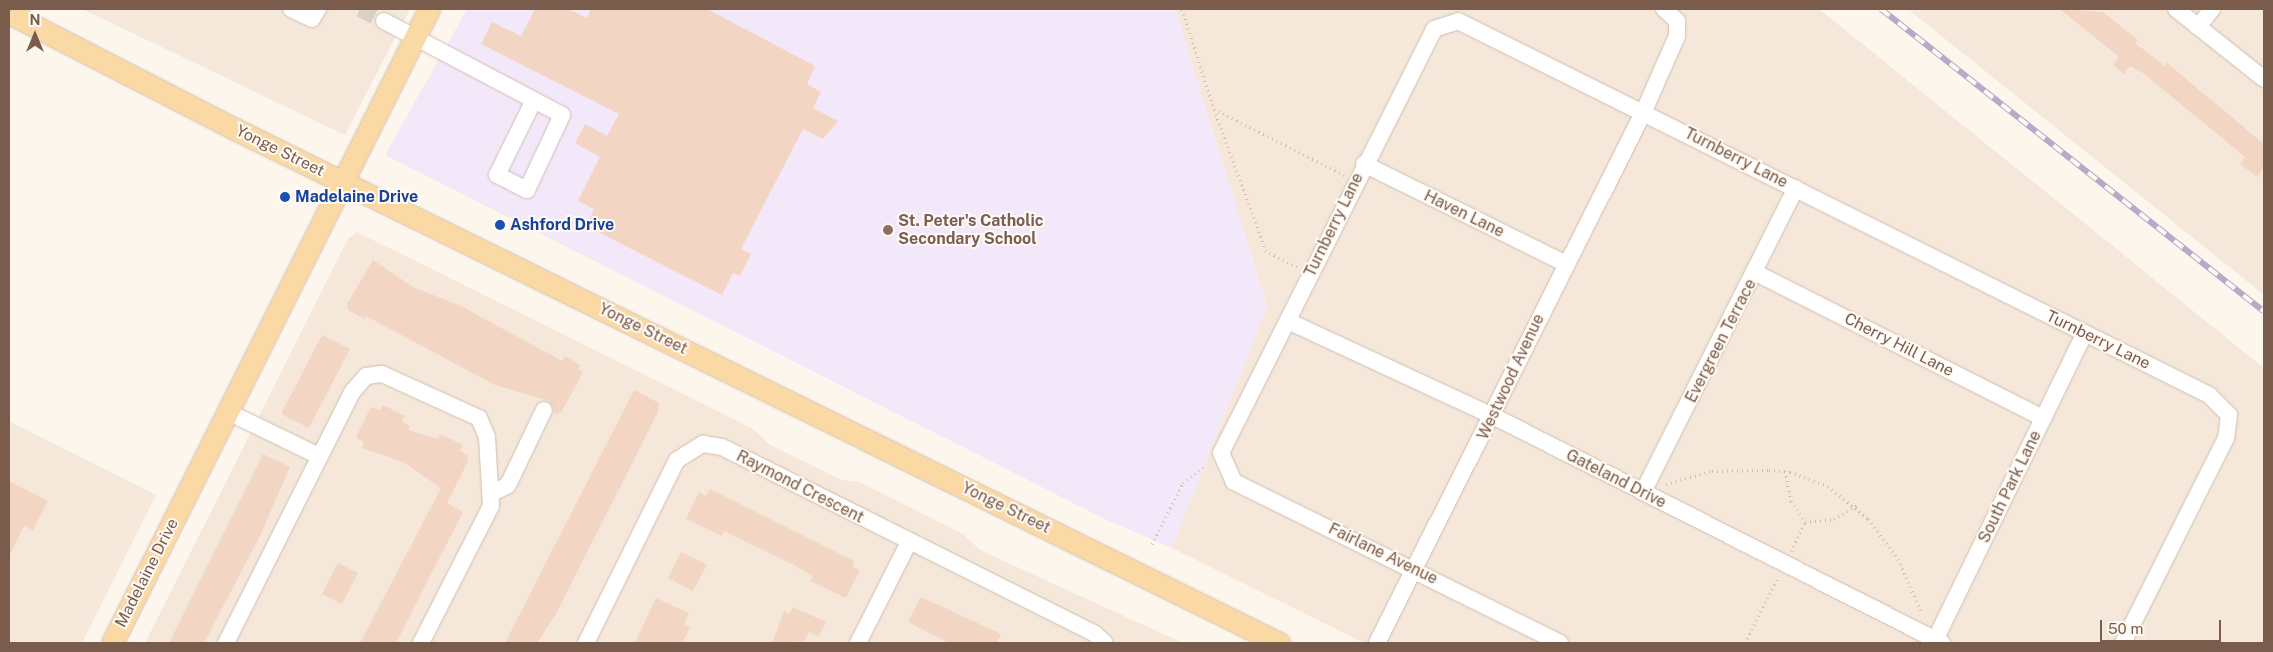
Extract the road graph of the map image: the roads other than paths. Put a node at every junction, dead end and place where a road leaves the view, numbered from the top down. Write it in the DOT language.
graph roads {
  1 [pos="291,9"];
  2 [pos="318,9"];
  3 [pos="429,9"];
  4 [pos="1664,9"];
  5 [pos="2176,9"];
  6 [pos="2212,9"];
  7 [pos="9,13"];
  8 [pos="384,22"];
  9 [pos="2198,27"];
  10 [pos="414,39"];
  11 [pos="2264,79"];
  12 [pos="533,102"];
  13 [pos="1644,111"];
  14 [pos="1364,164"];
  15 [pos="343,181"];
  16 [pos="1796,188"];
  17 [pos="1564,263"];
  18 [pos="1756,273"];
  19 [pos="1288,321"];
  20 [pos="2084,334"];
  21 [pos="544,410"];
  22 [pos="228,412"];
  23 [pos="1493,416"];
  24 [pos="2043,418"];
  25 [pos="1221,453"];
  26 [pos="319,456"];
  27 [pos="1643,492"];
  28 [pos="491,494"];
  29 [pos="909,542"];
  30 [pos="1414,569"];
  31 [pos="1938,642"];
  32 [pos="112,643"];
  33 [pos="226,643"];
  34 [pos="421,643"];
  35 [pos="586,643"];
  36 [pos="858,643"];
  37 [pos="1105,643"];
  38 [pos="1279,643"];
  39 [pos="1377,643"];
  40 [pos="1560,643"];
  41 [pos="2123,643"];
  1 -- 2 [label="street"];
  3 -- 10 [label="main road"];
  4 -- 13 [label="street, Westwood Avenue"];
  5 -- 9 [label="street"];
  6 -- 9 [label="street"];
  7 -- 15 [label="main road, Yonge Street"];
  8 -- 10 [label="street"];
  9 -- 11 [label="street"];
  10 -- 12 [label="street"];
  10 -- 15 [label="main road"];
  12 -- 12 [label="street"];
  13 -- 14 [label="street, Turnberry Lane"];
  13 -- 16 [label="street, Turnberry Lane"];
  13 -- 17 [label="street, Westwood Avenue"];
  14 -- 17 [label="street, Haven Lane"];
  14 -- 19 [label="street, Turnberry Lane"];
  15 -- 22 [label="main road, Madelaine Drive"];
  15 -- 38 [label="main road, Yonge Street"];
  16 -- 18 [label="street, Evergreen Terrace"];
  16 -- 20 [label="street, Turnberry Lane"];
  17 -- 23 [label="street, Westwood Avenue"];
  18 -- 24 [label="street, Cherry Hill Lane"];
  18 -- 27 [label="street, Evergreen Terrace"];
  19 -- 23 [label="street, Gateland Drive"];
  19 -- 25 [label="street, Turnberry Lane"];
  20 -- 24 [label="street, South Park Lane"];
  20 -- 41 [label="street, Turnberry Lane"];
  21 -- 28 [label="street"];
  22 -- 26 [label="street"];
  22 -- 32 [label="main road, Madelaine Drive"];
  23 -- 27 [label="street, Gateland Drive"];
  23 -- 30 [label="street, Westwood Avenue"];
  24 -- 31 [label="street, South Park Lane"];
  25 -- 30 [label="street, Fairlane Avenue"];
  26 -- 28 [label="street"];
  26 -- 33 [label="street"];
  27 -- 31 [label="street, Gateland Drive"];
  28 -- 34 [label="street"];
  29 -- 35 [label="street, Raymond Crescent"];
  29 -- 36 [label="street"];
  29 -- 37 [label="street, Raymond Crescent"];
  30 -- 39 [label="street, Westwood Avenue"];
  30 -- 40 [label="street, Fairlane Avenue"];
}
